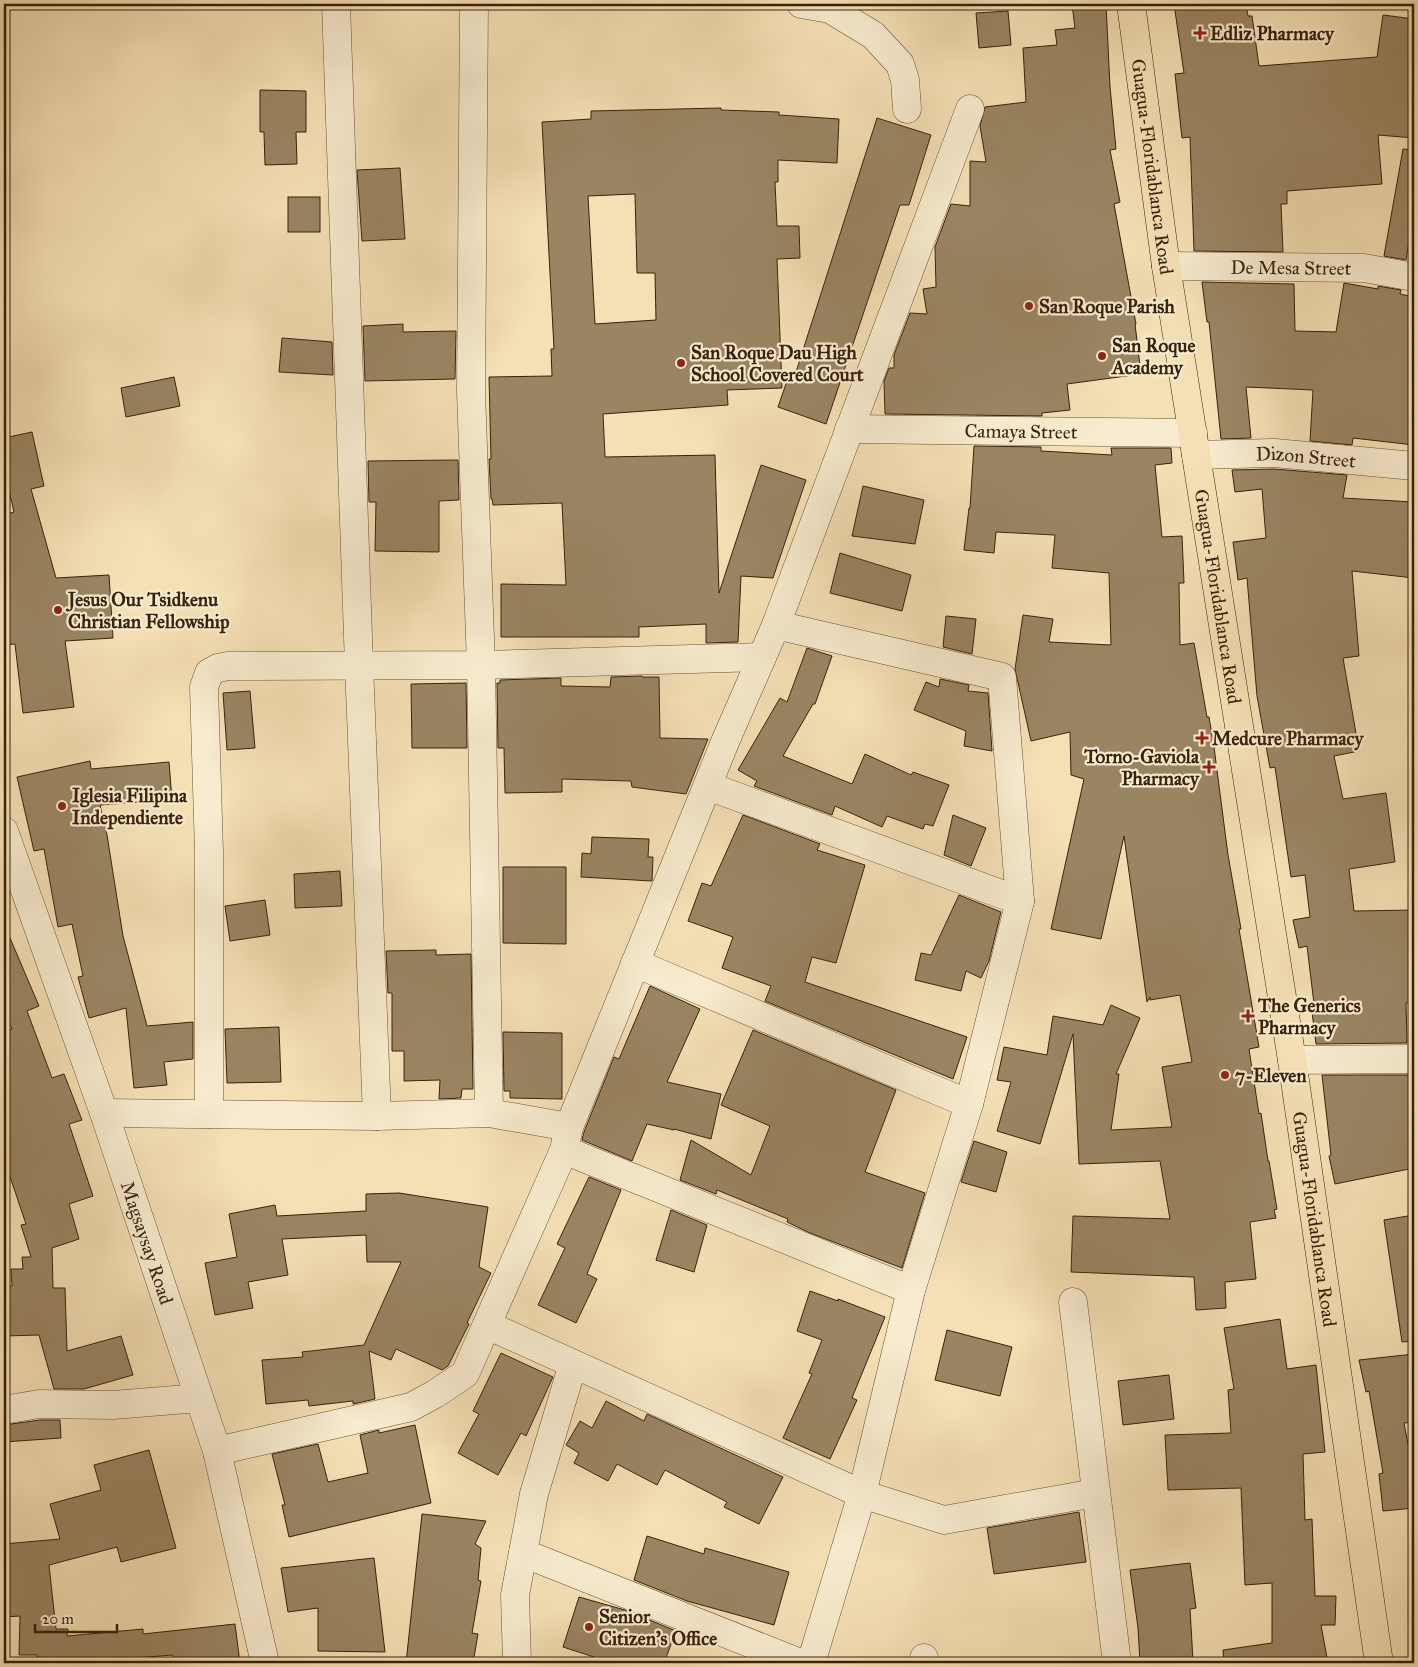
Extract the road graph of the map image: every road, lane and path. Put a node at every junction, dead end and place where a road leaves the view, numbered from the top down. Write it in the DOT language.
graph roads {
  1 [pos="336,4"];
  2 [pos="474,4"];
  3 [pos="1131,4"];
  4 [pos="811,5"];
  5 [pos="907,109"];
  6 [pos="970,109"];
  7 [pos="1166,266"];
  8 [pos="1414,277"];
  9 [pos="849,429"];
  10 [pos="1194,444"];
  11 [pos="1414,466"];
  12 [pos="776,624"];
  13 [pos="762,657"];
  14 [pos="359,665"];
  15 [pos="481,665"];
  16 [pos="708,786"];
  17 [pos="4,831"];
  18 [pos="1020,901"];
  19 [pos="635,963"];
  20 [pos="1414,1059"];
  21 [pos="1292,1060"];
  22 [pos="969,1104"];
  23 [pos="104,1113"];
  24 [pos="489,1113"];
  25 [pos="209,1114"];
  26 [pos="377,1116"];
  27 [pos="567,1139"];
  28 [pos="911,1290"];
  29 [pos="1073,1302"];
  30 [pos="487,1325"];
  31 [pos="572,1364"];
  32 [pos="199,1398"];
  33 [pos="4,1410"];
  34 [pos="216,1452"];
  35 [pos="1095,1493"];
  36 [pos="862,1494"];
  37 [pos="523,1554"];
  38 [pos="265,1663"];
  39 [pos="517,1663"];
  40 [pos="800,1663"];
  41 [pos="811,1663"];
  42 [pos="1117,1663"];
  43 [pos="1379,1663"];
  1 -- 14 [label="street"];
  2 -- 15 [label="street"];
  3 -- 7 [label="main road, Guagua-Floridablanca Road"];
  4 -- 5 [label="street"];
  6 -- 9 [label="street"];
  7 -- 8 [label="street, De Mesa Street"];
  7 -- 10 [label="main road, Guagua-Floridablanca Road"];
  9 -- 10 [label="street, Camaya Street"];
  9 -- 12 [label="street"];
  10 -- 11 [label="street, Dizon Street"];
  10 -- 21 [label="main road, Guagua-Floridablanca Road"];
  12 -- 13 [label="street"];
  12 -- 18 [label="street"];
  13 -- 15 [label="street"];
  13 -- 16 [label="street"];
  14 -- 15 [label="street"];
  14 -- 25 [label="street"];
  14 -- 26 [label="street"];
  15 -- 24 [label="street"];
  16 -- 18 [label="street"];
  16 -- 19 [label="street"];
  17 -- 23 [label="street, Magsaysay Road"];
  18 -- 22 [label="street"];
  19 -- 22 [label="street"];
  19 -- 27 [label="street"];
  20 -- 21 [label="street"];
  21 -- 43 [label="main road, Guagua-Floridablanca Road"];
  22 -- 28 [label="street"];
  23 -- 25 [label="street"];
  23 -- 32 [label="street, Magsaysay Road"];
  24 -- 26 [label="street"];
  24 -- 27 [label="street"];
  25 -- 26 [label="street"];
  27 -- 28 [label="street"];
  27 -- 30 [label="street"];
  28 -- 36 [label="street"];
  29 -- 35 [label="street"];
  30 -- 31 [label="street"];
  30 -- 34 [label="street"];
  31 -- 36 [label="street"];
  31 -- 37 [label="street"];
  32 -- 33 [label="street"];
  32 -- 34 [label="street, Magsaysay Road"];
  34 -- 38 [label="street, Magsaysay Road"];
  35 -- 36 [label="street"];
  35 -- 42 [label="street"];
  36 -- 41 [label="street"];
  37 -- 39 [label="street"];
  37 -- 40 [label="street"];
}
